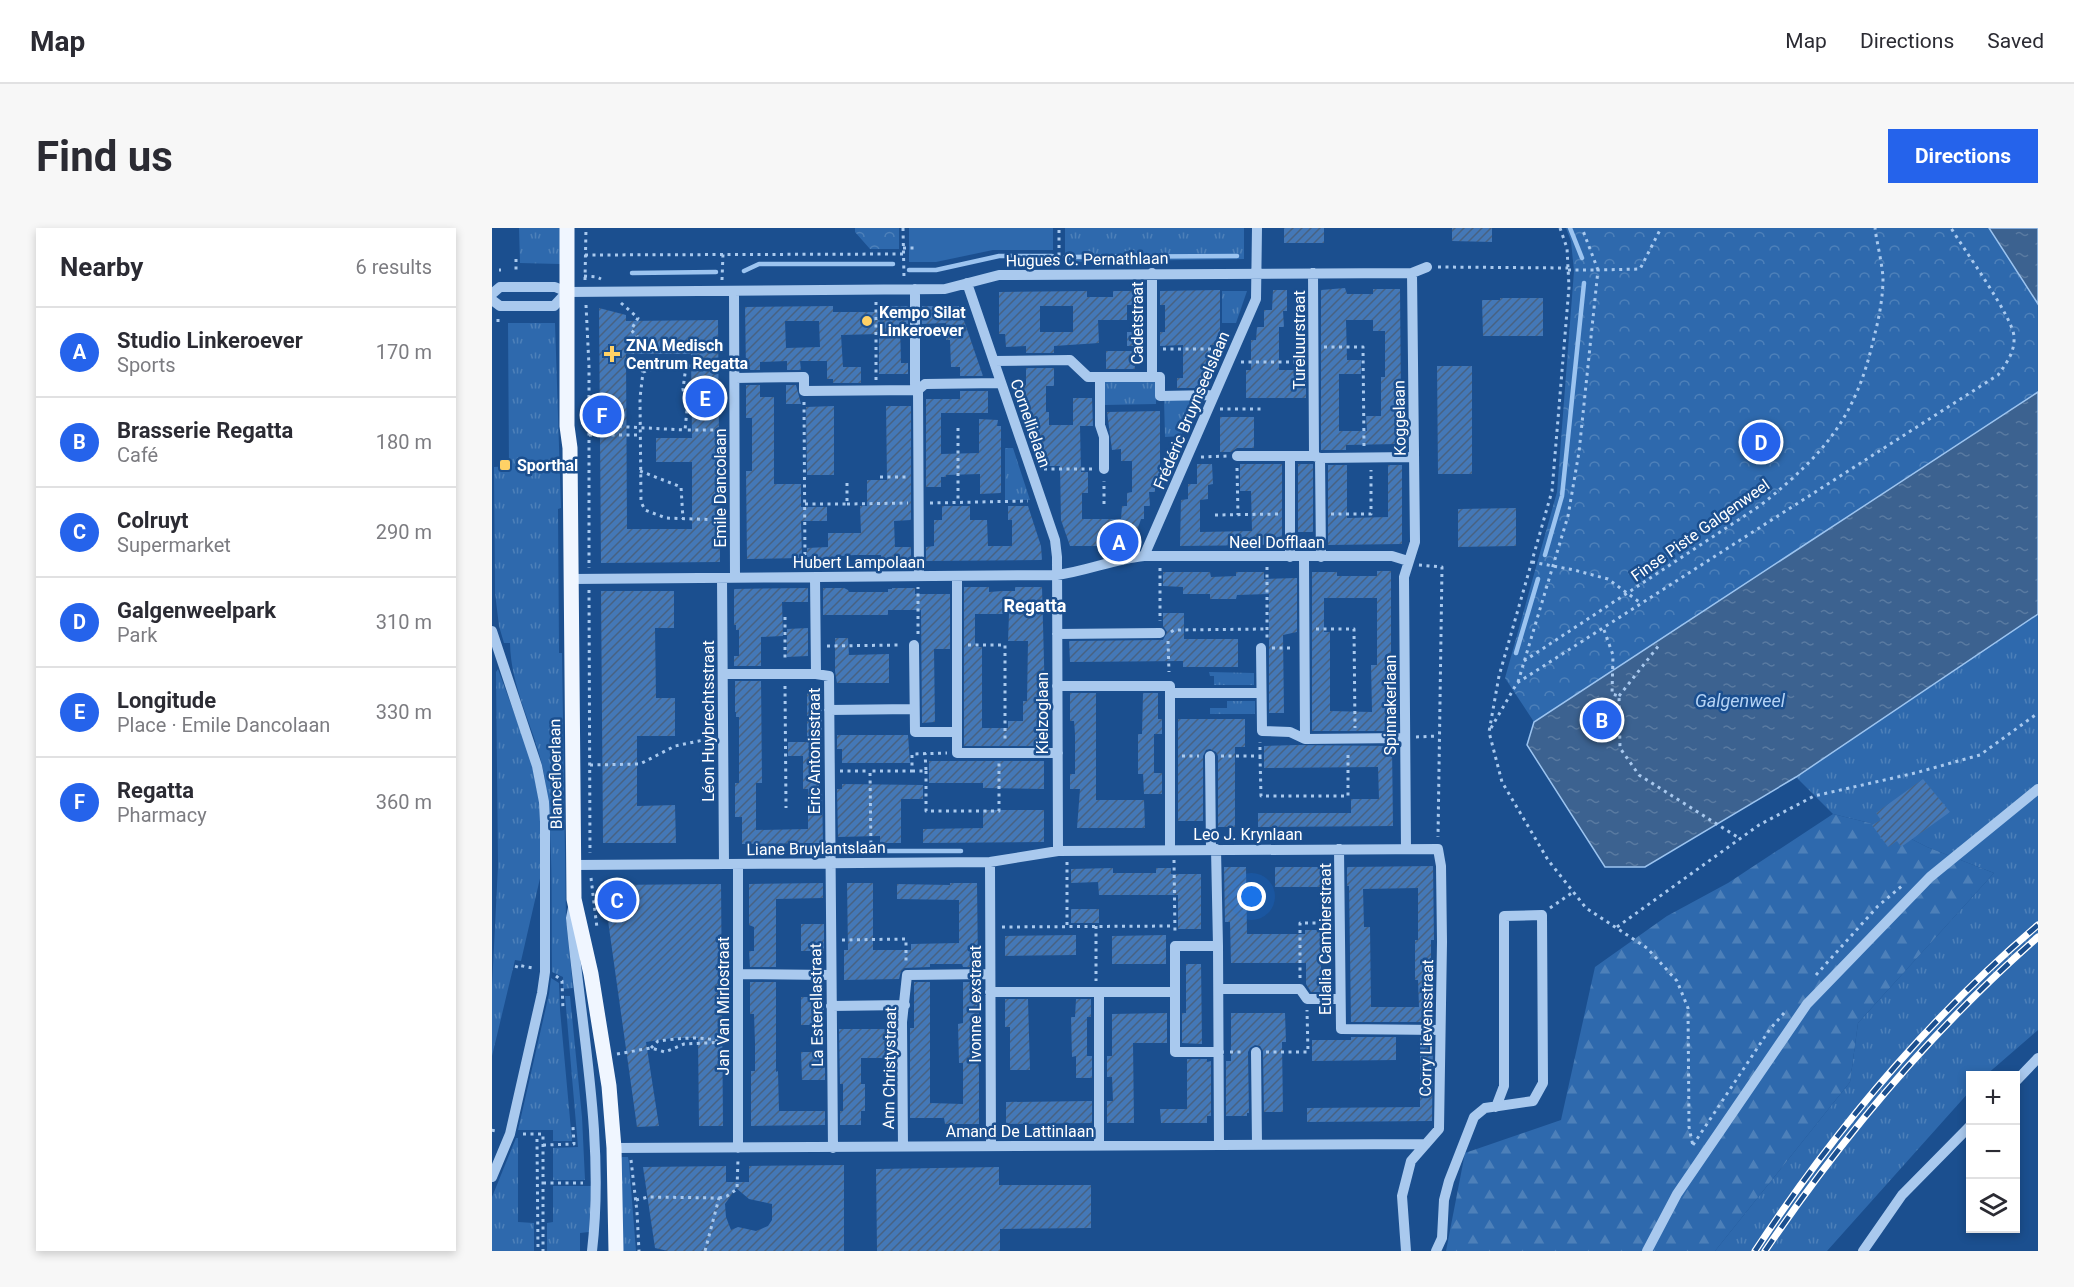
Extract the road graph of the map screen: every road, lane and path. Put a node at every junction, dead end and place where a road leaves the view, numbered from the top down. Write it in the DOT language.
graph roads {
  1 [pos="567,228"];
  2 [pos="586,228"];
  3 [pos="903,228"];
  4 [pos="1059,228"];
  5 [pos="1257,228"];
  6 [pos="1560,228"];
  7 [pos="1582,228"];
  8 [pos="1661,228"];
  9 [pos="1875,228"];
  10 [pos="1951,228"];
  11 [pos="903,248"];
  12 [pos="916,248"];
  13 [pos="723,254"];
  14 [pos="903,254"];
  15 [pos="585,255"];
  16 [pos="516,259"];
  17 [pos="1427,267"];
  18 [pos="1568,269"];
  19 [pos="516,270"];
  20 [pos="1598,270"];
  21 [pos="1152,273"];
  22 [pos="1257,273"];
  23 [pos="1313,273"];
  24 [pos="1412,273"];
  25 [pos="1059,274"];
  26 [pos="967,283"];
  27 [pos="876,289"];
  28 [pos="909,289"];
  29 [pos="722,291"];
  30 [pos="734,291"];
  31 [pos="567,292"];
  32 [pos="586,292"];
  33 [pos="492,294"];
  34 [pos="621,298"];
  35 [pos="492,300"];
  36 [pos="498,319"];
  37 [pos="498,326"];
  38 [pos="1314,348"];
  39 [pos="1152,349"];
  40 [pos="1234,349"];
  41 [pos="994,361"];
  42 [pos="1228,362"];
  43 [pos="1314,362"];
  44 [pos="687,366"];
  45 [pos="735,366"];
  46 [pos="643,372"];
  47 [pos="1152,375"];
  48 [pos="1097,377"];
  49 [pos="735,378"];
  50 [pos="1001,383"];
  51 [pos="876,387"];
  52 [pos="918,390"];
  53 [pos="804,391"];
  54 [pos="1214,395"];
  55 [pos="1208,409"];
  56 [pos="1263,409"];
  57 [pos="589,425"];
  58 [pos="639,427"];
  59 [pos="958,428"];
  60 [pos="685,430"];
  61 [pos="735,430"];
  62 [pos="589,435"];
  63 [pos="639,435"];
  64 [pos="1237,456"];
  65 [pos="1187,457"];
  66 [pos="1317,457"];
  67 [pos="1414,457"];
  68 [pos="1290,458"];
  69 [pos="1367,458"];
  70 [pos="1030,469"];
  71 [pos="1104,469"];
  72 [pos="640,470"];
  73 [pos="880,477"];
  74 [pos="919,477"];
  75 [pos="847,480"];
  76 [pos="1042,501"];
  77 [pos="958,502"];
  78 [pos="920,503"];
  79 [pos="805,504"];
  80 [pos="847,504"];
  81 [pos="1104,504"];
  82 [pos="1290,514"];
  83 [pos="1321,514"];
  84 [pos="1215,515"];
  85 [pos="1238,515"];
  86 [pos="683,519"];
  87 [pos="735,520"];
  88 [pos="1144,556"];
  89 [pos="1267,556"];
  90 [pos="1160,557"];
  91 [pos="1290,557"];
  92 [pos="1304,557"];
  93 [pos="1321,557"];
  94 [pos="1408,561"];
  95 [pos="1532,562"];
  96 [pos="1552,566"];
  97 [pos="1057,575"];
  98 [pos="919,576"];
  99 [pos="957,576"];
  100 [pos="810,577"];
  101 [pos="589,578"];
  102 [pos="722,578"];
  103 [pos="735,578"];
  104 [pos="572,579"];
  105 [pos="1628,594"];
  106 [pos="1642,604"];
  107 [pos="785,617"];
  108 [pos="1267,629"];
  109 [pos="1305,629"];
  110 [pos="1604,629"];
  111 [pos="492,631"];
  112 [pos="1160,633"];
  113 [pos="1057,634"];
  114 [pos="916,640"];
  115 [pos="1660,644"];
  116 [pos="889,645"];
  117 [pos="957,645"];
  118 [pos="834,646"];
  119 [pos="1264,648"];
  120 [pos="1305,648"];
  121 [pos="1524,661"];
  122 [pos="1169,672"];
  123 [pos="785,674"];
  124 [pos="816,674"];
  125 [pos="723,675"];
  126 [pos="1517,683"];
  127 [pos="1058,686"];
  128 [pos="785,689"];
  129 [pos="1170,690"];
  130 [pos="1262,693"];
  131 [pos="1619,696"];
  132 [pos="914,709"];
  133 [pos="829,710"];
  134 [pos="2038,713"];
  135 [pos="1262,731"];
  136 [pos="957,732"];
  137 [pos="1489,732"];
  138 [pos="1438,736"];
  139 [pos="723,738"];
  140 [pos="1405,738"];
  141 [pos="1305,739"];
  142 [pos="1351,739"];
  143 [pos="926,753"];
  144 [pos="957,753"];
  145 [pos="1002,753"];
  146 [pos="1058,753"];
  147 [pos="1169,756"];
  148 [pos="1210,756"];
  149 [pos="1260,756"];
  150 [pos="590,765"];
  151 [pos="829,771"];
  152 [pos="870,771"];
  153 [pos="912,771"];
  154 [pos="926,771"];
  155 [pos="2038,789"];
  156 [pos="786,808"];
  157 [pos="1739,838"];
  158 [pos="1406,848"];
  159 [pos="1213,849"];
  160 [pos="1339,849"];
  161 [pos="1438,849"];
  162 [pos="1172,850"];
  163 [pos="1063,851"];
  164 [pos="830,861"];
  165 [pos="871,861"];
  166 [pos="990,862"];
  167 [pos="724,864"];
  168 [pos="738,864"];
  169 [pos="574,865"];
  170 [pos="590,865"];
  171 [pos="1573,892"];
  172 [pos="574,899"];
  173 [pos="1542,915"];
  174 [pos="1340,923"];
  175 [pos="1067,926"];
  176 [pos="1096,926"];
  177 [pos="1174,926"];
  178 [pos="990,927"];
  179 [pos="1617,927"];
  180 [pos="830,940"];
  181 [pos="1175,946"];
  182 [pos="1218,946"];
  183 [pos="738,974"];
  184 [pos="990,974"];
  185 [pos="831,975"];
  186 [pos="906,975"];
  187 [pos="1219,989"];
  188 [pos="1300,989"];
  189 [pos="990,992"];
  190 [pos="1097,992"];
  191 [pos="1174,992"];
  192 [pos="562,993"];
  193 [pos="1307,999"];
  194 [pos="1340,999"];
  195 [pos="905,1005"];
  196 [pos="831,1006"];
  197 [pos="562,1010"];
  198 [pos="1440,1030"];
  199 [pos="722,1042"];
  200 [pos="738,1042"];
  201 [pos="651,1048"];
  202 [pos="1219,1052"];
  203 [pos="1256,1052"];
  204 [pos="615,1054"];
  205 [pos="2038,1058"];
  206 [pos="2020,1077"];
  207 [pos="1496,1107"];
  208 [pos="494,1126"];
  209 [pos="573,1127"];
  210 [pos="1966,1131"];
  211 [pos="493,1132"];
  212 [pos="543,1134"];
  213 [pos="537,1139"];
  214 [pos="1426,1144"];
  215 [pos="543,1145"];
  216 [pos="1219,1145"];
  217 [pos="1257,1145"];
  218 [pos="991,1146"];
  219 [pos="1100,1146"];
  220 [pos="1693,1146"];
  221 [pos="903,1147"];
  222 [pos="614,1148"];
  223 [pos="738,1148"];
  224 [pos="833,1148"];
  225 [pos="492,1178"];
  226 [pos="543,1183"];
  227 [pos="595,1183"];
  228 [pos="718,1197"];
  229 [pos="636,1200"];
  230 [pos="537,1251"];
  231 [pos="543,1251"];
  232 [pos="592,1251"];
  233 [pos="616,1251"];
  234 [pos="705,1251"];
  235 [pos="1406,1251"];
  236 [pos="1436,1251"];
  237 [pos="1647,1251"];
  238 [pos="1863,1251"];
  1 -- 31 [label="main road, Blancefloerlaan"];
  2 -- 15 [label="path"];
  3 -- 11 [label="path"];
  4 -- 25 [label="path"];
  5 -- 22 [label="street, Frédéric Bruynseelslaan"];
  6 -- 18 [label="path"];
  7 -- 20 [label="path"];
  8 -- 20 [label="path"];
  9 -- 105 [label="path, Finse Piste Galgenweel"];
  10 -- 106 [label="path"];
  11 -- 12 [label="path"];
  11 -- 14 [label="path"];
  13 -- 14 [label="path"];
  13 -- 15 [label="path"];
  13 -- 29 [label="path"];
  14 -- 28 [label="path"];
  15 -- 32 [label="path"];
  16 -- 19 [label="path"];
  17 -- 18 [label="path"];
  17 -- 24 [label="street, Hugues C. Pernathlaan"];
  18 -- 20 [label="path"];
  18 -- 95 [label="path"];
  20 -- 96 [label="path"];
  21 -- 22 [label="street, Hugues C. Pernathlaan"];
  21 -- 25 [label="street, Hugues C. Pernathlaan"];
  21 -- 39 [label="street, Cadetstraat"];
  22 -- 23 [label="street, Hugues C. Pernathlaan"];
  22 -- 40 [label="street, Frédéric Bruynseelslaan"];
  23 -- 24 [label="street, Hugues C. Pernathlaan"];
  23 -- 38 [label="street, Tureluurstraat"];
  24 -- 67 [label="street, Koggelaan"];
  25 -- 26 [label="street, Hugues C. Pernathlaan"];
  26 -- 28 [label="street, Hugues C. Pernathlaan"];
  26 -- 41 [label="street, Cornellielaan"];
  27 -- 28 [label="street, Hugues C. Pernathlaan"];
  27 -- 30 [label="street, Hugues C. Pernathlaan"];
  27 -- 51 [label="path"];
  28 -- 52 [label="street"];
  29 -- 30 [label="street, Hugues C. Pernathlaan"];
  29 -- 32 [label="street, Hugues C. Pernathlaan"];
  30 -- 45 [label="street, Emile Dancolaan"];
  31 -- 32 [label="street, Hugues C. Pernathlaan"];
  31 -- 33 [label="street"];
  31 -- 35 [label="street"];
  31 -- 104 [label="main road, Blancefloerlaan"];
  32 -- 57 [label="path"];
  34 -- 46 [label="path"];
  36 -- 37 [label="path"];
  38 -- 43 [label="street, Tureluurstraat"];
  38 -- 69 [label="path"];
  39 -- 40 [label="path"];
  39 -- 47 [label="street, Cadetstraat"];
  40 -- 42 [label="street, Frédéric Bruynseelslaan"];
  41 -- 48 [label="street"];
  41 -- 50 [label="street, Cornellielaan"];
  42 -- 43 [label="path"];
  42 -- 54 [label="street, Frédéric Bruynseelslaan"];
  43 -- 66 [label="street, Tureluurstraat"];
  44 -- 45 [label="path"];
  44 -- 46 [label="path"];
  44 -- 60 [label="path"];
  45 -- 49 [label="street, Emile Dancolaan"];
  46 -- 58 [label="path"];
  47 -- 48 [label="street"];
  47 -- 54 [label="street"];
  48 -- 71 [label="street"];
  49 -- 53 [label="street"];
  49 -- 61 [label="street, Emile Dancolaan"];
  50 -- 52 [label="street"];
  50 -- 70 [label="street, Cornellielaan"];
  52 -- 53 [label="street"];
  52 -- 74 [label="street"];
  53 -- 79 [label="path"];
  54 -- 55 [label="street, Frédéric Bruynseelslaan"];
  55 -- 56 [label="path"];
  55 -- 65 [label="street, Frédéric Bruynseelslaan"];
  57 -- 58 [label="path"];
  57 -- 62 [label="path"];
  58 -- 60 [label="path"];
  58 -- 63 [label="path"];
  59 -- 77 [label="path"];
  60 -- 61 [label="path"];
  61 -- 87 [label="street, Emile Dancolaan"];
  62 -- 63 [label="path"];
  62 -- 101 [label="path"];
  63 -- 72 [label="path"];
  64 -- 65 [label="path"];
  64 -- 68 [label="street"];
  64 -- 85 [label="path"];
  65 -- 88 [label="street, Frédéric Bruynseelslaan"];
  66 -- 68 [label="street"];
  66 -- 69 [label="street"];
  66 -- 83 [label="street, Tureluurstraat"];
  67 -- 69 [label="street"];
  67 -- 94 [label="street, Koggelaan"];
  68 -- 82 [label="street"];
  69 -- 83 [label="path"];
  70 -- 71 [label="path"];
  70 -- 76 [label="street, Cornellielaan"];
  71 -- 81 [label="path"];
  72 -- 86 [label="path"];
  72 -- 86 [label="path"];
  73 -- 74 [label="path"];
  74 -- 78 [label="street"];
  75 -- 80 [label="path"];
  76 -- 77 [label="path"];
  76 -- 97 [label="street, Cornellielaan"];
  77 -- 78 [label="path"];
  78 -- 80 [label="path"];
  78 -- 98 [label="street"];
  79 -- 80 [label="path"];
  79 -- 100 [label="path"];
  82 -- 85 [label="path"];
  82 -- 91 [label="street"];
  83 -- 93 [label="street, Tureluurstraat"];
  84 -- 85 [label="path"];
  86 -- 87 [label="path"];
  87 -- 103 [label="street, Emile Dancolaan"];
  88 -- 90 [label="street, Neel Dofflaan"];
  88 -- 97 [label="street, Hubert Lampolaan"];
  89 -- 90 [label="street, Neel Dofflaan"];
  89 -- 91 [label="street, Neel Dofflaan"];
  89 -- 108 [label="path"];
  90 -- 112 [label="path"];
  91 -- 92 [label="street, Neel Dofflaan"];
  92 -- 93 [label="street, Neel Dofflaan"];
  92 -- 109 [label="street"];
  93 -- 94 [label="street, Neel Dofflaan"];
  94 -- 138 [label="path"];
  94 -- 140 [label="street, Spinnakerlaan"];
  95 -- 96 [label="path"];
  95 -- 137 [label="path"];
  96 -- 105 [label="path"];
  96 -- 121 [label="path"];
  97 -- 99 [label="street, Hubert Lampolaan"];
  97 -- 113 [label="street, Kielzoglaan"];
  98 -- 99 [label="street, Hubert Lampolaan"];
  98 -- 100 [label="street, Hubert Lampolaan"];
  98 -- 114 [label="path"];
  99 -- 117 [label="street"];
  100 -- 103 [label="street, Hubert Lampolaan"];
  100 -- 124 [label="street"];
  101 -- 102 [label="street, Hubert Lampolaan"];
  101 -- 104 [label="street, Hubert Lampolaan"];
  101 -- 150 [label="path"];
  102 -- 103 [label="street, Hubert Lampolaan"];
  102 -- 125 [label="street, Léon Huybrechtsstraat"];
  104 -- 169 [label="main road, Blancefloerlaan"];
  105 -- 106 [label="path"];
  105 -- 121 [label="path, Finse Piste Galgenweel"];
  106 -- 110 [label="path"];
  107 -- 123 [label="path"];
  108 -- 119 [label="path"];
  108 -- 122 [label="path"];
  109 -- 120 [label="street"];
  109 -- 142 [label="path"];
  110 -- 126 [label="path"];
  110 -- 131 [label="path"];
  111 -- 225 [label="street"];
  112 -- 113 [label="street"];
  113 -- 127 [label="street, Kielzoglaan"];
  114 -- 132 [label="street"];
  115 -- 131 [label="path"];
  116 -- 118 [label="path"];
  117 -- 136 [label="street"];
  117 -- 145 [label="path"];
  119 -- 120 [label="path"];
  119 -- 130 [label="street"];
  120 -- 141 [label="street"];
  121 -- 126 [label="path"];
  123 -- 124 [label="street"];
  123 -- 125 [label="street"];
  124 -- 133 [label="street, Eric Antonisstraat"];
  125 -- 139 [label="street, Léon Huybrechtsstraat"];
  126 -- 137 [label="path"];
  127 -- 129 [label="street"];
  127 -- 146 [label="street, Kielzoglaan"];
  128 -- 156 [label="path"];
  129 -- 130 [label="street"];
  129 -- 147 [label="street"];
  130 -- 135 [label="street"];
  131 -- 157 [label="path"];
  132 -- 133 [label="street"];
  132 -- 136 [label="street"];
  133 -- 151 [label="street, Eric Antonisstraat"];
  134 -- 157 [label="path"];
  135 -- 141 [label="street"];
  135 -- 149 [label="path"];
  136 -- 144 [label="street"];
  137 -- 171 [label="path"];
  138 -- 140 [label="path"];
  138 -- 161 [label="path"];
  139 -- 150 [label="path"];
  139 -- 167 [label="street, Léon Huybrechtsstraat"];
  140 -- 142 [label="street"];
  140 -- 158 [label="street, Spinnakerlaan"];
  141 -- 142 [label="street"];
  142 -- 149 [label="path"];
  143 -- 144 [label="path"];
  143 -- 153 [label="path"];
  143 -- 154 [label="path"];
  144 -- 145 [label="street"];
  145 -- 146 [label="street"];
  145 -- 154 [label="path"];
  146 -- 163 [label="street, Kielzoglaan"];
  147 -- 148 [label="path"];
  147 -- 162 [label="street"];
  148 -- 149 [label="path"];
  148 -- 159 [label="street"];
  150 -- 170 [label="path"];
  151 -- 152 [label="path"];
  151 -- 164 [label="street, Eric Antonisstraat"];
  152 -- 153 [label="path"];
  152 -- 165 [label="path"];
  153 -- 154 [label="path"];
  155 -- 237 [label="street"];
  157 -- 179 [label="path"];
  158 -- 160 [label="street, Leo J. Krynlaan"];
  158 -- 161 [label="street, Leo J. Krynlaan"];
  159 -- 160 [label="street, Leo J. Krynlaan"];
  159 -- 162 [label="street, Leo J. Krynlaan"];
  159 -- 182 [label="street"];
  160 -- 174 [label="street, Eulalia Cambierstraat"];
  161 -- 198 [label="street, Corry Lievensstraat"];
  162 -- 163 [label="street, Leo J. Krynlaan"];
  162 -- 177 [label="path"];
  163 -- 166 [label="street, Liane Bruylantslaan"];
  163 -- 175 [label="path"];
  164 -- 165 [label="street, Liane Bruylantslaan"];
  164 -- 168 [label="street, Liane Bruylantslaan"];
  164 -- 180 [label="street, La Esterellastraat"];
  165 -- 166 [label="street, Liane Bruylantslaan"];
  166 -- 178 [label="street, Ivonne Lexstraat"];
  167 -- 168 [label="street, Liane Bruylantslaan"];
  167 -- 170 [label="street, Liane Bruylantslaan"];
  168 -- 183 [label="street, Jan Van Mirlostraat"];
  169 -- 170 [label="street, Liane Bruylantslaan"];
  169 -- 172 [label="main road, Blancefloerlaan"];
  171 -- 173 [label="path"];
  171 -- 179 [label="path"];
  172 -- 222 [label="main road, Blancefloerlaan"];
  172 -- 227 [label="street"];
  173 -- 207 [label="street"];
  173 -- 207 [label="street"];
  174 -- 188 [label="path"];
  174 -- 194 [label="street, Eulalia Cambierstraat"];
  175 -- 176 [label="path"];
  175 -- 178 [label="path"];
  176 -- 177 [label="path"];
  176 -- 190 [label="path"];
  177 -- 181 [label="path"];
  178 -- 184 [label="street, Ivonne Lexstraat"];
  179 -- 220 [label="path"];
  180 -- 185 [label="street, La Esterellastraat"];
  180 -- 186 [label="path"];
  181 -- 182 [label="street"];
  181 -- 191 [label="street"];
  182 -- 187 [label="street"];
  183 -- 185 [label="street"];
  183 -- 200 [label="street, Jan Van Mirlostraat"];
  184 -- 186 [label="street"];
  184 -- 189 [label="street, Ivonne Lexstraat"];
  185 -- 196 [label="street, La Esterellastraat"];
  186 -- 195 [label="street, Ann Christystraat"];
  187 -- 188 [label="street"];
  187 -- 202 [label="street"];
  188 -- 193 [label="street"];
  189 -- 190 [label="street"];
  189 -- 218 [label="street, Ivonne Lexstraat"];
  190 -- 191 [label="street"];
  190 -- 219 [label="street"];
  191 -- 202 [label="street"];
  192 -- 197 [label="path"];
  193 -- 194 [label="street"];
  193 -- 203 [label="path"];
  194 -- 198 [label="street, Eulalia Cambierstraat"];
  195 -- 196 [label="street"];
  195 -- 221 [label="street, Ann Christystraat"];
  196 -- 224 [label="street, La Esterellastraat"];
  198 -- 214 [label="street, Corry Lievensstraat"];
  199 -- 200 [label="path"];
  199 -- 201 [label="path"];
  199 -- 201 [label="path"];
  200 -- 223 [label="street, Jan Van Mirlostraat"];
  201 -- 204 [label="path"];
  202 -- 203 [label="path"];
  202 -- 216 [label="street"];
  203 -- 217 [label="street"];
  205 -- 206 [label="street"];
  207 -- 236 [label="street"];
  208 -- 211 [label="path"];
  209 -- 215 [label="path"];
  210 -- 238 [label="street"];
  212 -- 215 [label="path"];
  213 -- 230 [label="path"];
  214 -- 217 [label="street, Amand De Lattinlaan"];
  214 -- 235 [label="street, Corry Lievensstraat"];
  215 -- 226 [label="path"];
  216 -- 217 [label="street, Amand De Lattinlaan"];
  216 -- 219 [label="street, Amand De Lattinlaan"];
  218 -- 219 [label="street, Amand De Lattinlaan"];
  218 -- 221 [label="street, Amand De Lattinlaan"];
  221 -- 224 [label="street, Amand De Lattinlaan"];
  222 -- 223 [label="street, Amand De Lattinlaan"];
  222 -- 233 [label="main road, Blancefloerlaan"];
  223 -- 224 [label="street, Amand De Lattinlaan"];
  223 -- 228 [label="path"];
  226 -- 227 [label="path"];
  226 -- 231 [label="path"];
  227 -- 232 [label="street"];
  228 -- 229 [label="path"];
  228 -- 234 [label="path"];
}
